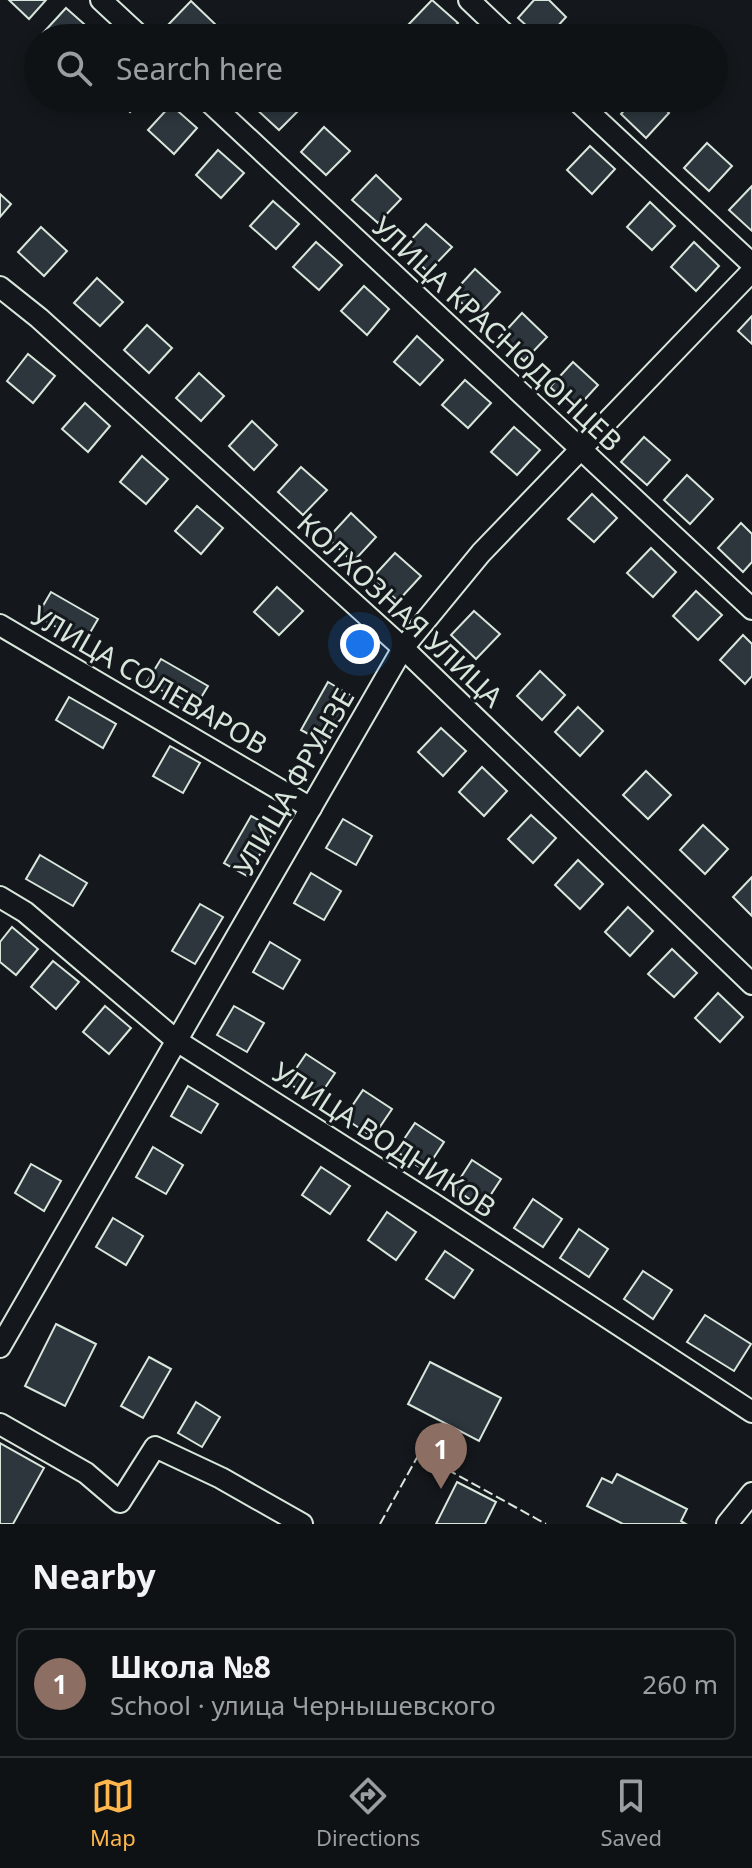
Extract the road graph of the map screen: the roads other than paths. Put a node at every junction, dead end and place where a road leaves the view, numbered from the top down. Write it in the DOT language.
graph roads {
  1 [pos="101,0"];
  2 [pos="469,0"];
  3 [pos="127,24"];
  4 [pos="494,24"];
  5 [pos="220,112"];
  6 [pos="589,112"];
  7 [pos="752,264"];
  8 [pos="752,271"];
  9 [pos="0,287"];
  10 [pos="580,451"];
  11 [pos="752,609"];
  12 [pos="0,625"];
  13 [pos="403,648"];
  14 [pos="311,808"];
  15 [pos="0,897"];
  16 [pos="752,984"];
  17 [pos="177,1041"];
  18 [pos="0,1347"];
  19 [pos="752,1412"];
  20 [pos="0,1424"];
  21 [pos="752,1493"];
  22 [pos="302,1524"];
  23 [pos="727,1524"];
  1 -- 3 [label="street"];
  2 -- 4 [label="street"];
  5 -- 10 [label="street, УЛИЦА КРАСНОДОНЦЕВ"];
  6 -- 7 [label="street"];
  8 -- 10 [label="street, УЛИЦА ФРУНЗЕ"];
  9 -- 13 [label="street, КОЛХОЗНАЯ УЛИЦА"];
  10 -- 11 [label="street, УЛИЦА КРАСНОДОНЦЕВ"];
  10 -- 13 [label="street, УЛИЦА ФРУНЗЕ"];
  12 -- 14 [label="street, УЛИЦА СОЛЕВАРОВ"];
  13 -- 14 [label="street, УЛИЦА ФРУНЗЕ"];
  13 -- 16 [label="street, КОЛХОЗНАЯ УЛИЦА"];
  14 -- 17 [label="street, УЛИЦА ФРУНЗЕ"];
  15 -- 17 [label="street, УЛИЦА ВОДНИКОВ"];
  17 -- 18 [label="street, УЛИЦА ФРУНЗЕ"];
  17 -- 19 [label="street, УЛИЦА ВОДНИКОВ"];
  20 -- 22 [label="street"];
  21 -- 23 [label="street"];
}
